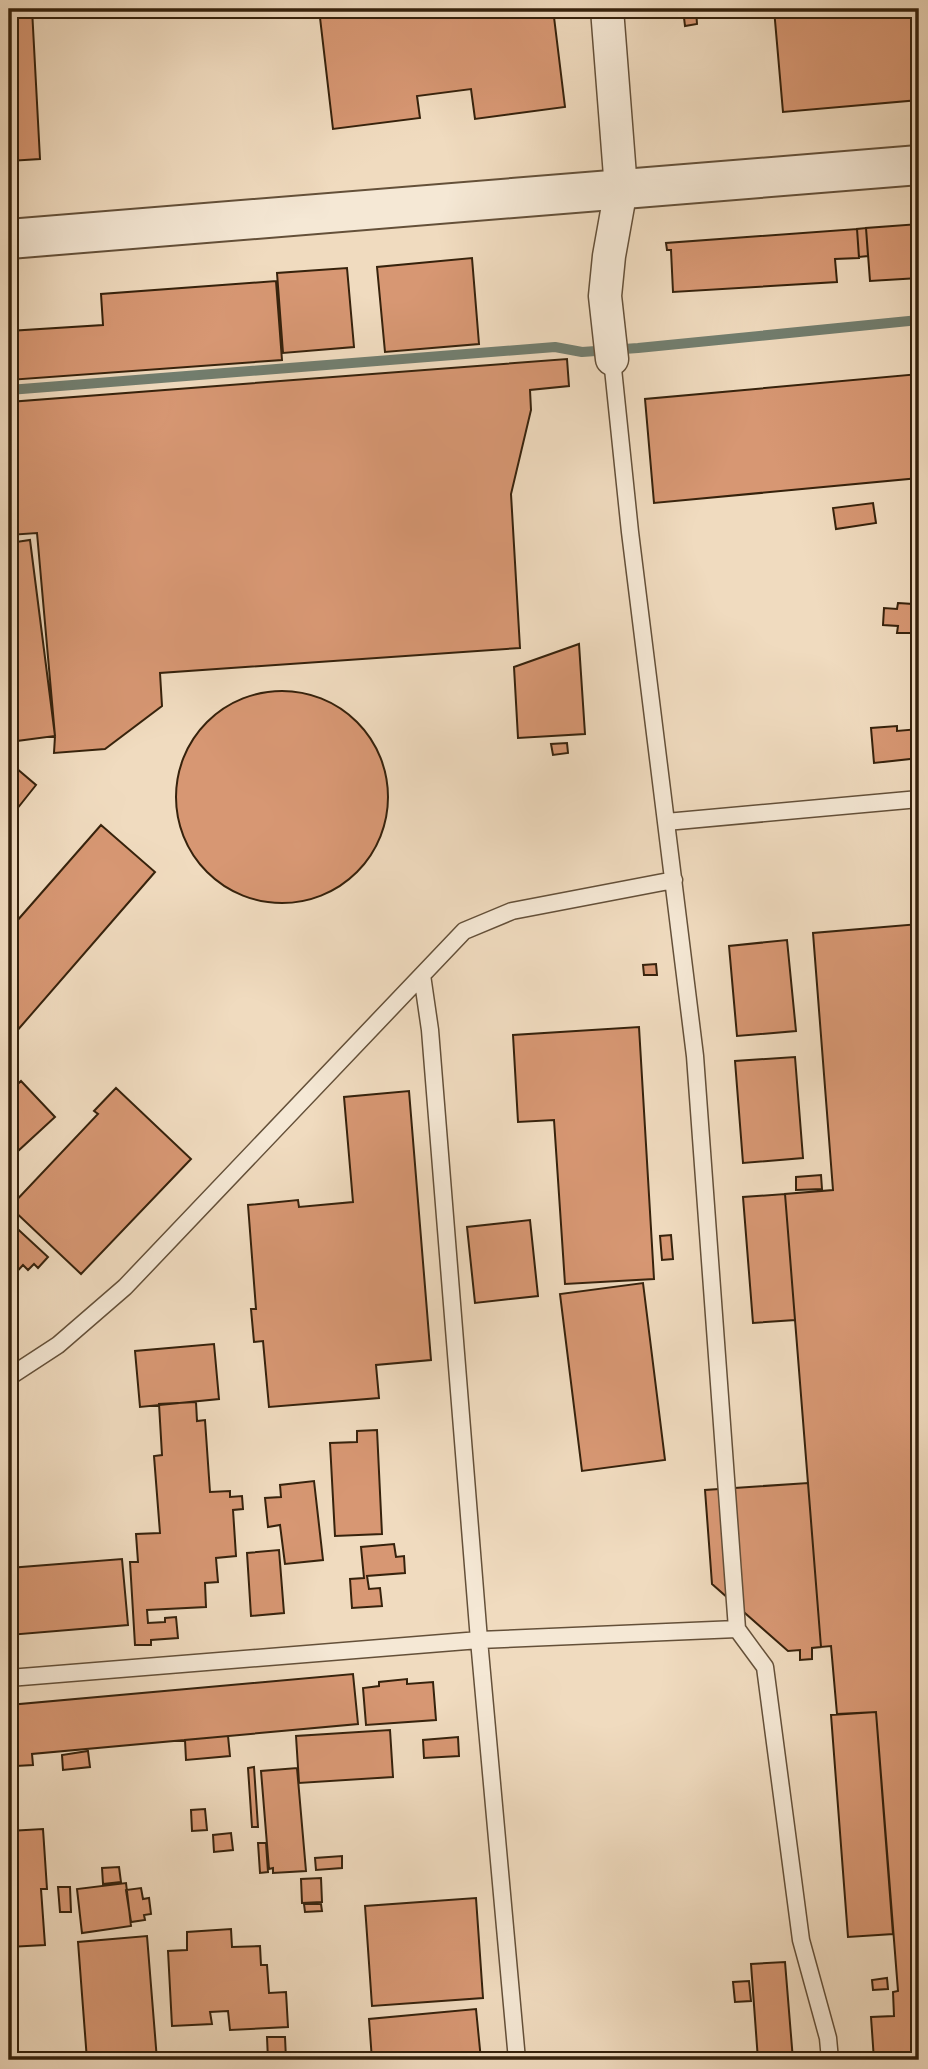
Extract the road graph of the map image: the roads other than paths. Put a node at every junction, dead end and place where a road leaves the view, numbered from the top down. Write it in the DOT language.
graph roads {
  1 [pos="607,9"];
  2 [pos="919,164"];
  3 [pos="621,189"];
  4 [pos="9,239"];
  5 [pos="611,348"];
  6 [pos="919,799"];
  7 [pos="666,822"];
  8 [pos="674,880"];
  9 [pos="422,975"];
  10 [pos="9,1377"];
  11 [pos="737,1629"];
  12 [pos="479,1640"];
  13 [pos="9,1678"];
  14 [pos="517,2060"];
  15 [pos="830,2060"];
  1 -- 3 [label="street"];
  2 -- 3 [label="street"];
  3 -- 4 [label="street"];
  3 -- 5 [label="street"];
  5 -- 7 [label="lane"];
  6 -- 7 [label="lane"];
  7 -- 8 [label="lane"];
  8 -- 9 [label="lane"];
  8 -- 11 [label="lane"];
  9 -- 10 [label="lane"];
  9 -- 12 [label="lane"];
  11 -- 12 [label="lane"];
  11 -- 15 [label="lane"];
  12 -- 13 [label="lane"];
  12 -- 14 [label="lane"];
}
